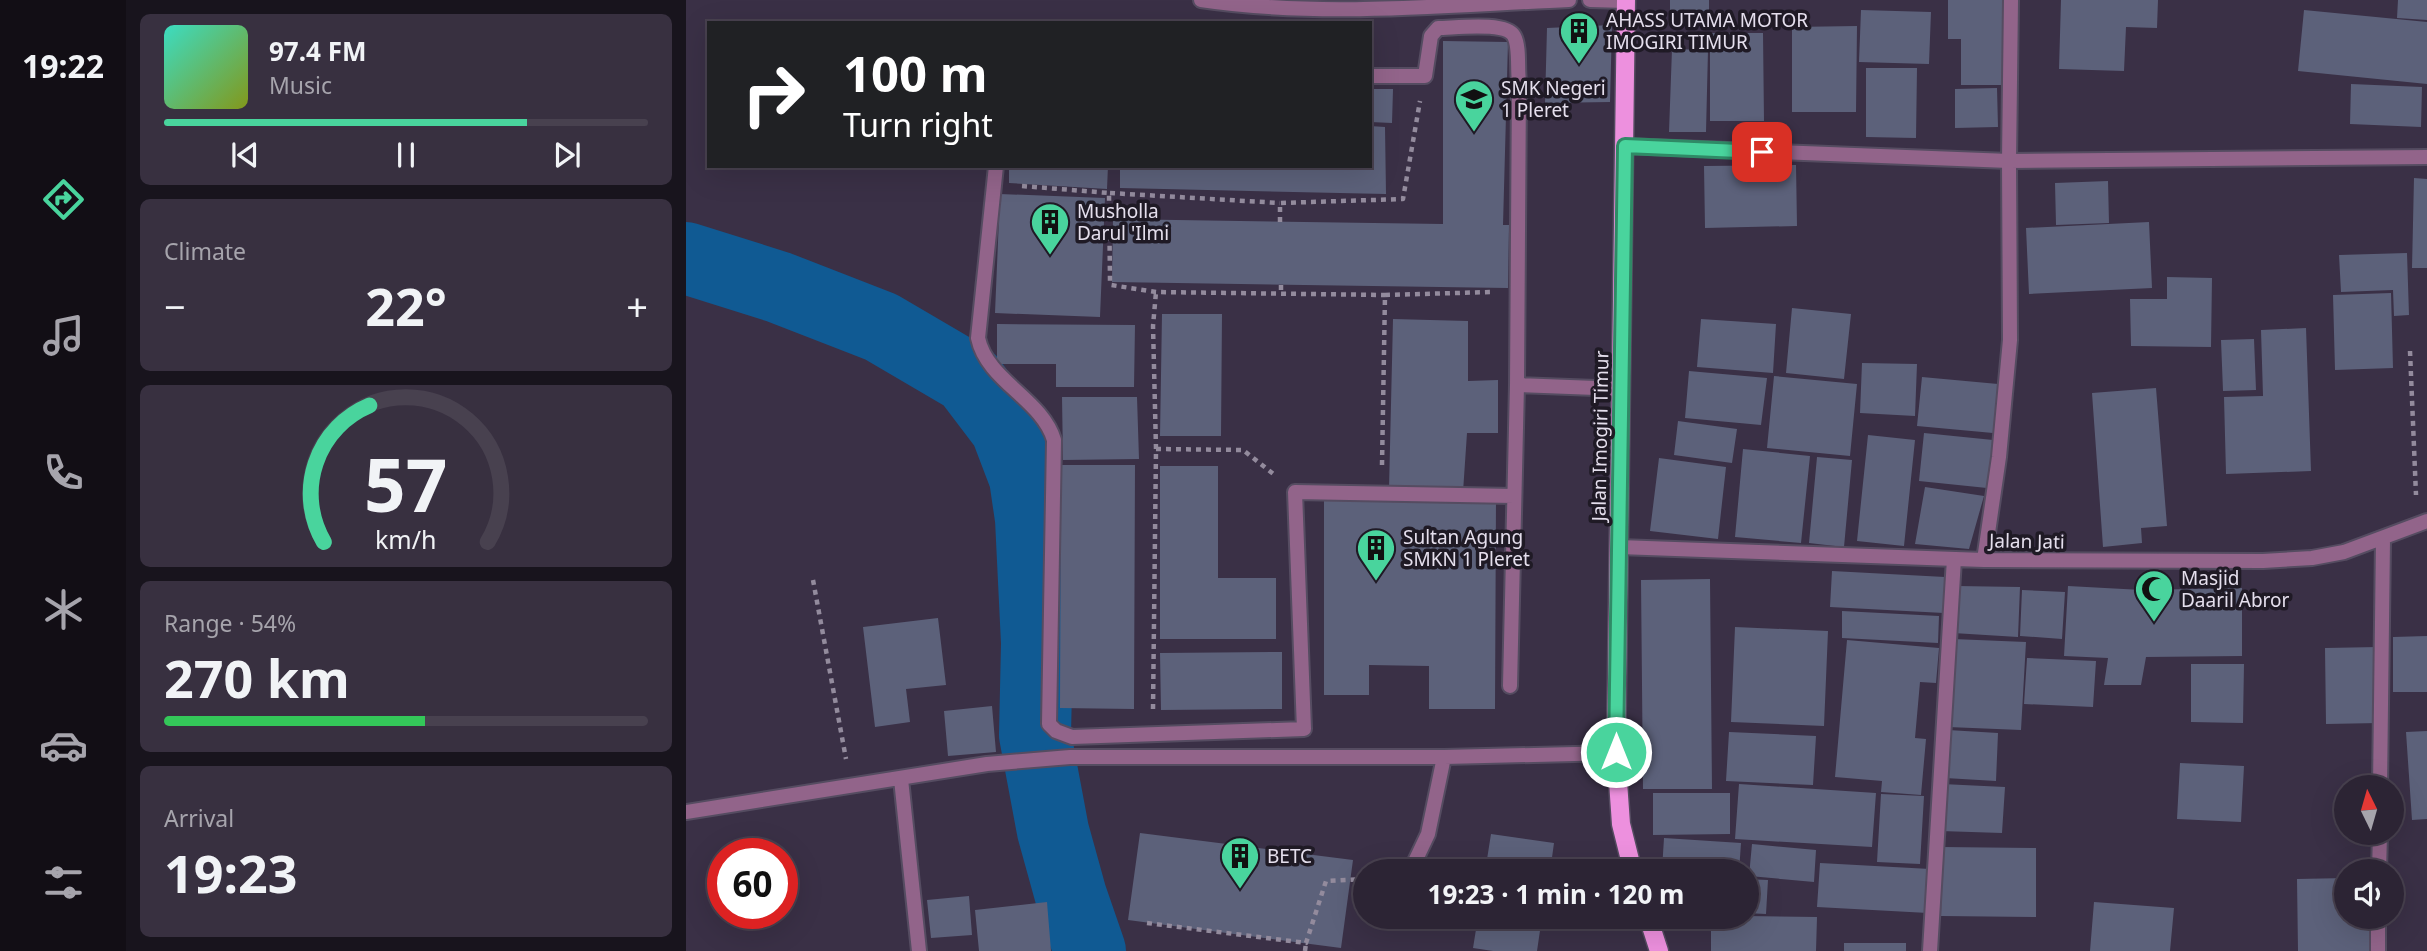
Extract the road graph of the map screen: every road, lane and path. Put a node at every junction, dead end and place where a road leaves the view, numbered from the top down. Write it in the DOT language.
graph roads {
  1 [pos="1200,0"];
  2 [pos="1569,0"];
  3 [pos="1590,0"];
  4 [pos="2011,0"];
  5 [pos="1626,1"];
  6 [pos="1372,76"];
  7 [pos="1425,76"];
  8 [pos="1625,146"];
  9 [pos="2427,157"];
  10 [pos="2009,162"];
  11 [pos="996,168"];
  12 [pos="994,183"];
  13 [pos="1109,193"];
  14 [pos="1280,203"];
  15 [pos="1280,222"];
  16 [pos="1281,285"];
  17 [pos="1518,291"];
  18 [pos="1156,292"];
  19 [pos="1281,293"];
  20 [pos="1385,295"];
  21 [pos="2410,351"];
  22 [pos="1517,385"];
  23 [pos="1622,389"];
  24 [pos="1156,449"];
  25 [pos="1296,492"];
  26 [pos="1381,494"];
  27 [pos="1514,496"];
  28 [pos="2422,522"];
  29 [pos="2383,539"];
  30 [pos="1619,547"];
  31 [pos="1954,559"];
  32 [pos="1984,560"];
  33 [pos="814,580"];
  34 [pos="1510,686"];
  35 [pos="1153,735"];
  36 [pos="1616,752"];
  37 [pos="1444,757"];
  38 [pos="2380,775"];
  39 [pos="901,779"];
  40 [pos="851,788"];
  41 [pos="686,812"];
  42 [pos="1416,859"];
  43 [pos="1629,859"];
  44 [pos="1353,880"];
  45 [pos="1147,923"];
  46 [pos="1652,929"];
  47 [pos="2378,929"];
  48 [pos="1306,943"];
  49 [pos="919,951"];
  50 [pos="1305,951"];
  51 [pos="1659,951"];
  52 [pos="1930,951"];
  53 [pos="2378,951"];
  1 -- 2 [label="street"];
  3 -- 5 [label="street"];
  4 -- 10 [label="street"];
  5 -- 8 [label="main road, Jalan Imogiri Timur"];
  6 -- 7 [label="street"];
  7 -- 14 [label="path"];
  7 -- 17 [label="street"];
  8 -- 10 [label="street"];
  8 -- 23 [label="main road, Jalan Imogiri Timur"];
  9 -- 10 [label="street"];
  10 -- 32 [label="street"];
  11 -- 12 [label="street"];
  12 -- 13 [label="path"];
  12 -- 35 [label="street"];
  13 -- 14 [label="path"];
  13 -- 18 [label="path"];
  14 -- 15 [label="path"];
  16 -- 19 [label="path"];
  17 -- 20 [label="path"];
  17 -- 22 [label="street"];
  18 -- 19 [label="path"];
  18 -- 24 [label="path"];
  19 -- 20 [label="path"];
  20 -- 26 [label="path"];
  21 -- 28 [label="path"];
  22 -- 23 [label="street"];
  22 -- 27 [label="street"];
  23 -- 30 [label="main road, Jalan Imogiri Timur"];
  24 -- 25 [label="path"];
  24 -- 35 [label="path"];
  25 -- 26 [label="street"];
  25 -- 35 [label="street"];
  26 -- 27 [label="street"];
  27 -- 34 [label="street"];
  28 -- 29 [label="street, Jalan Jati"];
  29 -- 32 [label="street, Jalan Jati"];
  29 -- 38 [label="street"];
  30 -- 31 [label="street, Jalan Jati"];
  30 -- 36 [label="main road, Jalan Imogiri Timur"];
  31 -- 32 [label="street, Jalan Jati"];
  31 -- 52 [label="street"];
  33 -- 40 [label="path"];
  36 -- 37 [label="street"];
  36 -- 43 [label="main road, Jalan Imogiri Timur"];
  37 -- 39 [label="street"];
  37 -- 42 [label="street"];
  39 -- 40 [label="street"];
  39 -- 49 [label="street"];
  40 -- 41 [label="street"];
  44 -- 48 [label="path"];
  45 -- 48 [label="path"];
  46 -- 51 [label="main road"];
  47 -- 53 [label="street"];
  48 -- 50 [label="path"];
}
